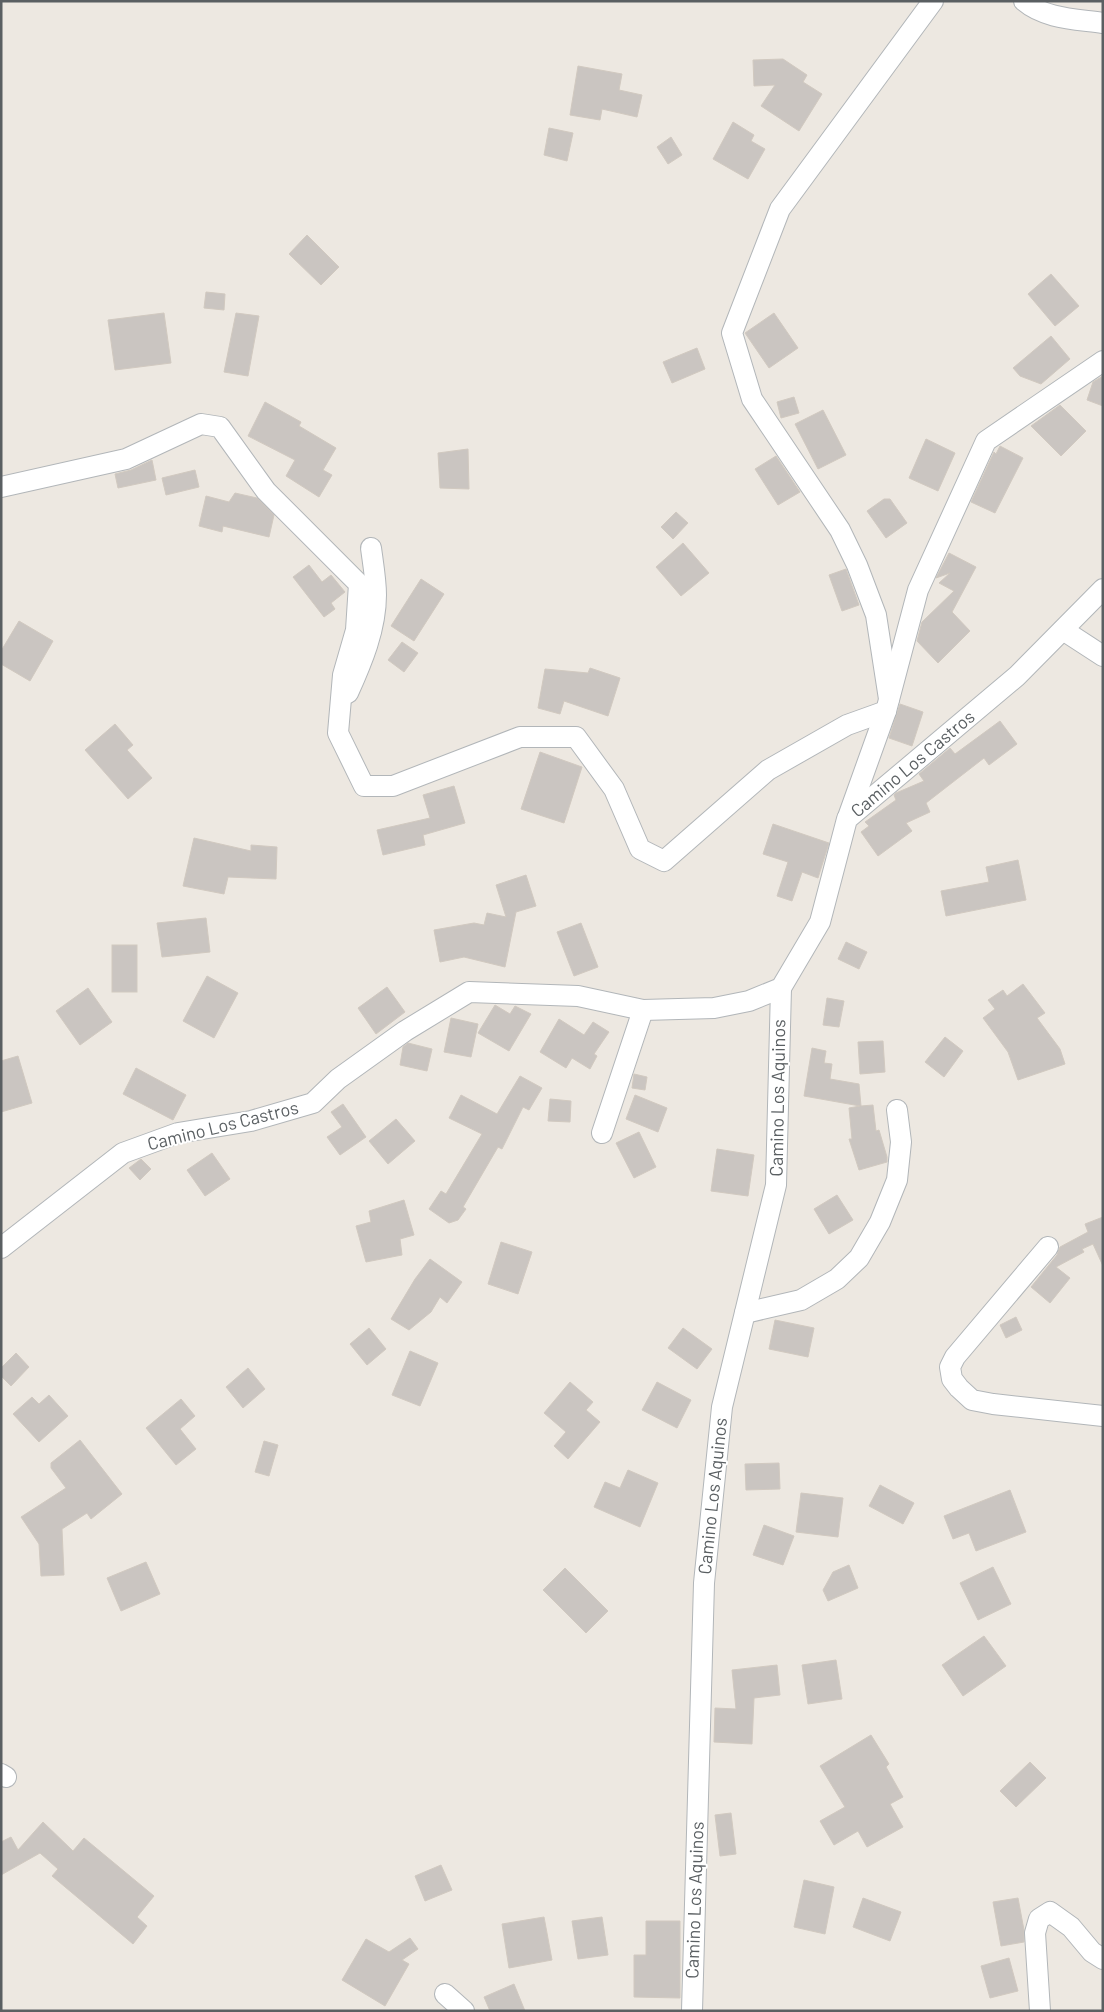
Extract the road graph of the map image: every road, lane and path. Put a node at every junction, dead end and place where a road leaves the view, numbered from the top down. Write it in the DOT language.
graph roads {
  1 [pos="933,1"];
  2 [pos="1024,1"];
  3 [pos="1103,23"];
  4 [pos="1103,362"];
  5 [pos="1,487"];
  6 [pos="371,548"];
  7 [pos="1103,589"];
  8 [pos="1063,630"];
  9 [pos="1103,656"];
  10 [pos="887,705"];
  11 [pos="340,710"];
  12 [pos="847,819"];
  13 [pos="781,988"];
  14 [pos="643,1010"];
  15 [pos="897,1110"];
  16 [pos="602,1133"];
  17 [pos="1048,1246"];
  18 [pos="1,1248"];
  19 [pos="745,1313"];
  20 [pos="1103,1416"];
  21 [pos="1103,1959"];
  22 [pos="445,1994"];
  23 [pos="464,2011"];
  24 [pos="692,2011"];
  25 [pos="1040,2011"];
  1 -- 10 [label="street"];
  2 -- 3 [label="street"];
  4 -- 10 [label="street"];
  5 -- 11 [label="street"];
  6 -- 11 [label="street"];
  7 -- 8 [label="street, Camino Los Castros"];
  8 -- 9 [label="street"];
  8 -- 12 [label="street, Camino Los Castros"];
  10 -- 11 [label="street"];
  10 -- 12 [label="street"];
  12 -- 13 [label="street, Camino Los Castros"];
  13 -- 14 [label="street, Camino Los Castros"];
  13 -- 19 [label="street, Camino Los Aquinos"];
  14 -- 16 [label="street"];
  14 -- 18 [label="street, Camino Los Castros"];
  15 -- 19 [label="street"];
  17 -- 20 [label="street"];
  19 -- 24 [label="street, Camino Los Aquinos"];
  21 -- 25 [label="street"];
  22 -- 23 [label="street"];
}
